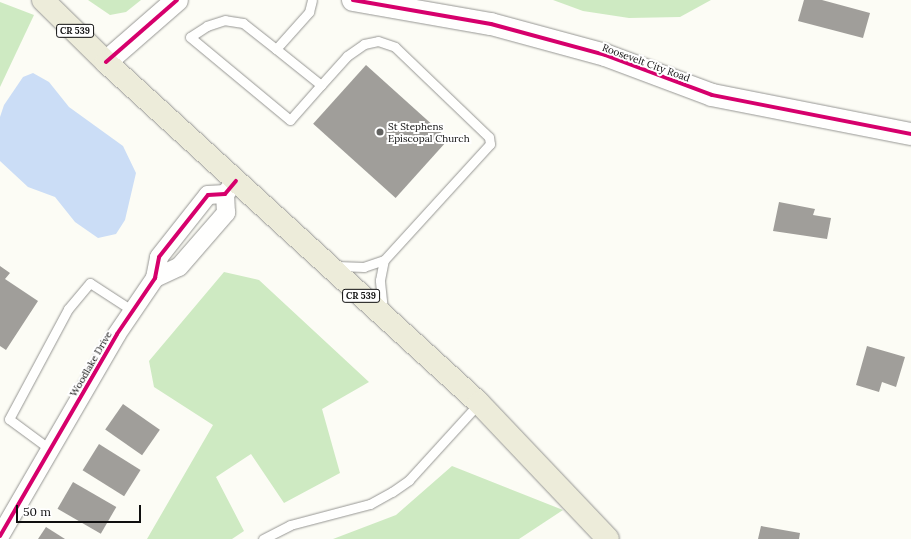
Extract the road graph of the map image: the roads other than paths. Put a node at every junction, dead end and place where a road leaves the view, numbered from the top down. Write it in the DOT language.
graph roads {
  1 [pos="43,0"];
  2 [pos="177,0"];
  3 [pos="312,0"];
  4 [pos="353,0"];
  5 [pos="276,49"];
  6 [pos="106,62"];
  7 [pos="321,85"];
  8 [pos="911,134"];
  9 [pos="231,187"];
  10 [pos="384,260"];
  11 [pos="326,263"];
  12 [pos="156,278"];
  13 [pos="133,311"];
  14 [pos="392,324"];
  15 [pos="479,403"];
  16 [pos="51,450"];
  17 [pos="0,536"];
  18 [pos="263,539"];
  19 [pos="608,539"];
  1 -- 6 [label="main road, CR 539"];
  2 -- 6 [label="street"];
  3 -- 5 [label="lane"];
  4 -- 8 [label="street, Roosevelt City Road"];
  5 -- 7 [label="lane"];
  5 -- 7 [label="lane"];
  6 -- 9 [label="main road, CR 539"];
  7 -- 10 [label="lane"];
  9 -- 11 [label="main road, CR 539"];
  9 -- 12 [label="street, Woodlake Drive"];
  9 -- 12 [label="street, Woodlake Drive"];
  10 -- 11 [label="lane"];
  10 -- 14 [label="lane"];
  11 -- 14 [label="main road, CR 539"];
  12 -- 13 [label="street, Woodlake Drive"];
  13 -- 16 [label="street, Woodlake Drive"];
  13 -- 16 [label="lane"];
  14 -- 15 [label="main road, CR 539"];
  15 -- 18 [label="lane"];
  15 -- 19 [label="main road, CR 539"];
  16 -- 17 [label="street, Woodlake Drive"];
}
